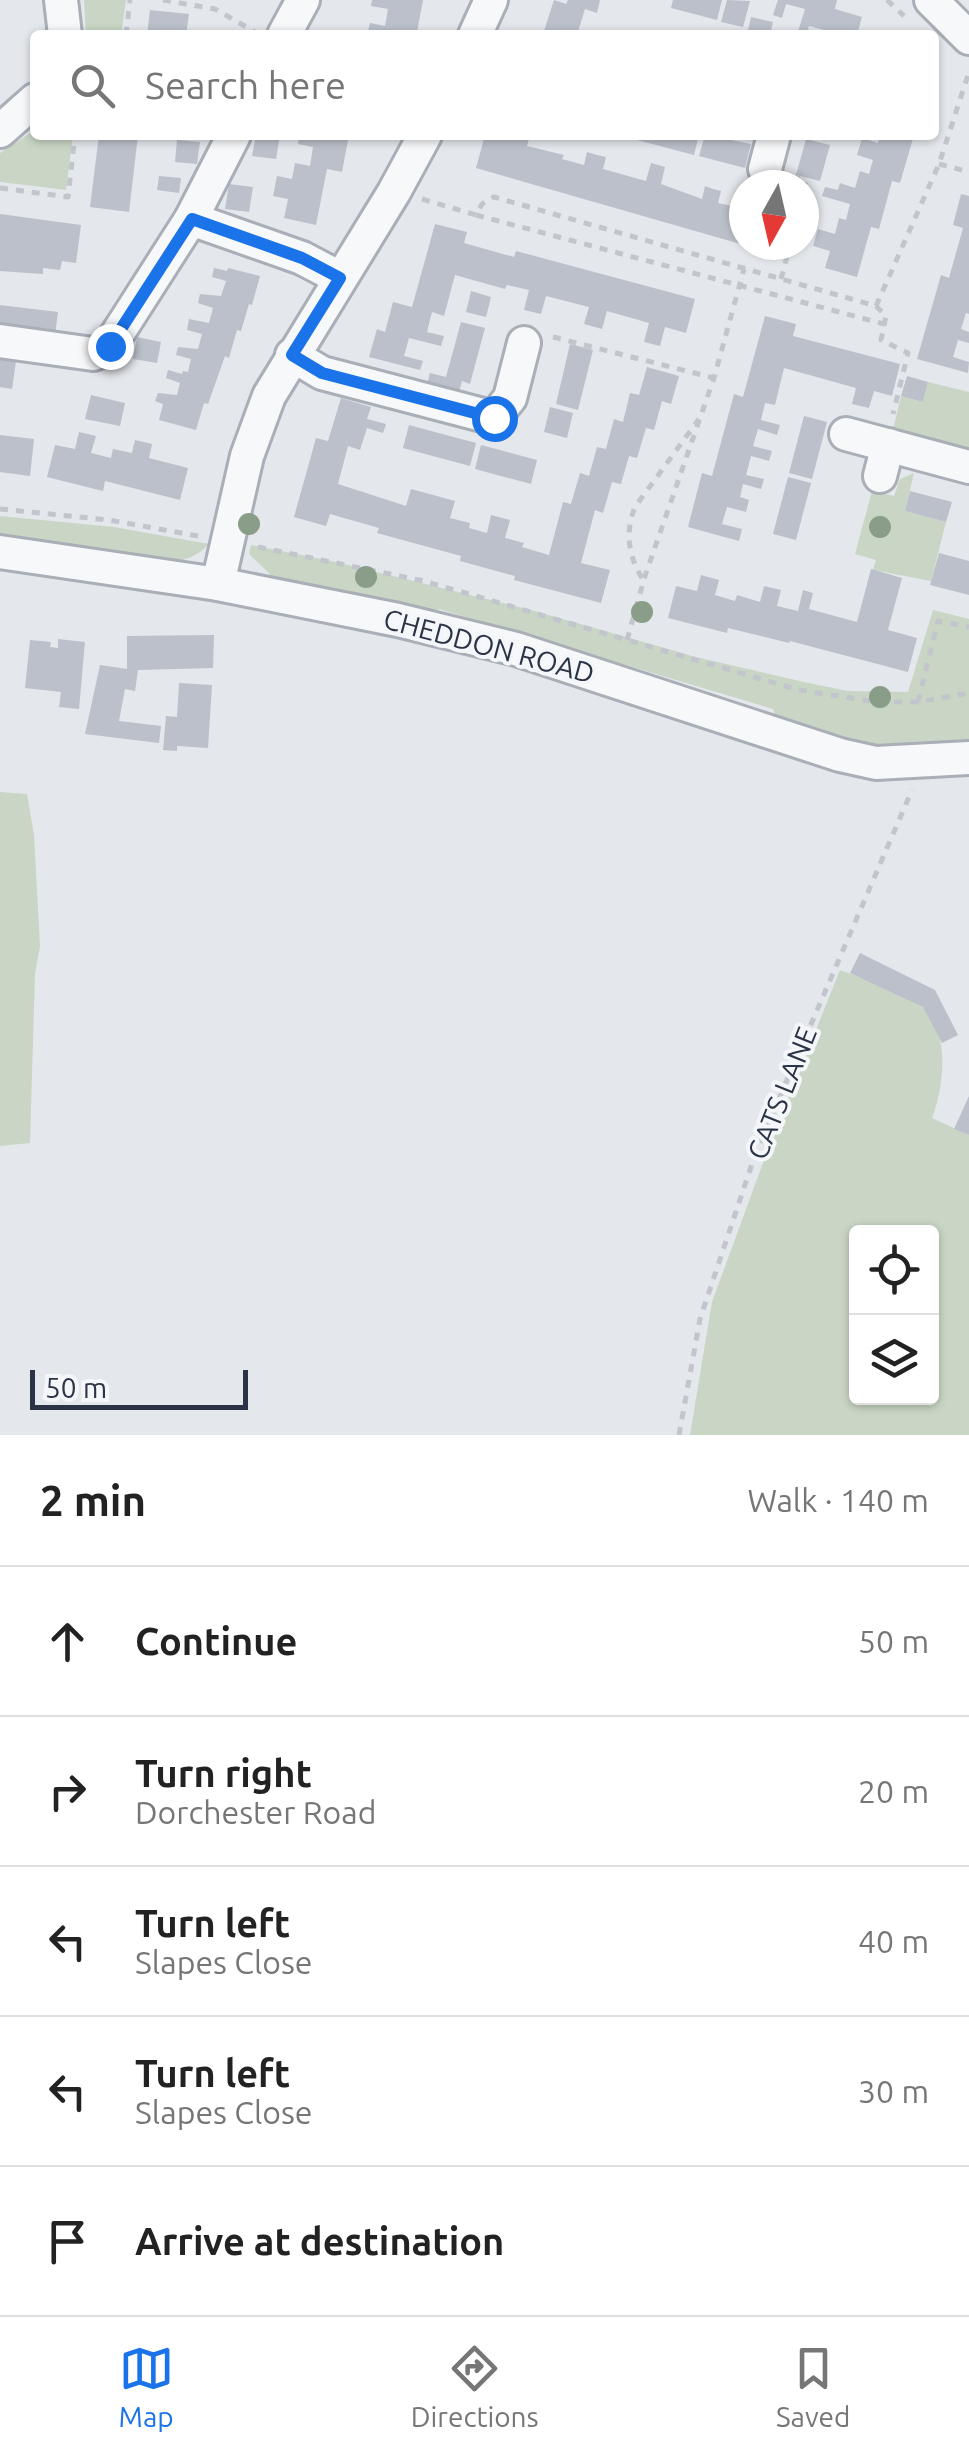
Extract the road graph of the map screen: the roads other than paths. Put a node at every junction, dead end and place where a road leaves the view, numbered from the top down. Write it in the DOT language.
graph roads {
  1 [pos="61,0"];
  2 [pos="303,0"];
  3 [pos="490,0"];
  4 [pos="931,0"];
  5 [pos="64,30"];
  6 [pos="287,30"];
  7 [pos="477,30"];
  8 [pos="969,38"];
  9 [pos="30,104"];
  10 [pos="0,131"];
  11 [pos="232,140"];
  12 [pos="422,140"];
  13 [pos="773,140"];
  14 [pos="765,169"];
  15 [pos="192,219"];
  16 [pos="340,278"];
  17 [pos="0,340"];
  18 [pos="524,343"];
  19 [pos="292,355"];
  20 [pos="846,434"];
  21 [pos="969,467"];
  22 [pos="0,552"];
  23 [pos="218,584"];
  24 [pos="969,758"];
  1 -- 5 [label="street"];
  2 -- 6 [label="street"];
  3 -- 7 [label="street"];
  4 -- 8 [label="street"];
  9 -- 10 [label="street"];
  11 -- 15 [label="street"];
  12 -- 16 [label="street"];
  13 -- 14 [label="street"];
  15 -- 16 [label="street"];
  15 -- 17 [label="street"];
  16 -- 19 [label="street"];
  18 -- 19 [label="street"];
  19 -- 23 [label="street"];
  20 -- 21 [label="street"];
  22 -- 23 [label="street, CHEDDON ROAD"];
  23 -- 24 [label="street, CHEDDON ROAD"];
}
